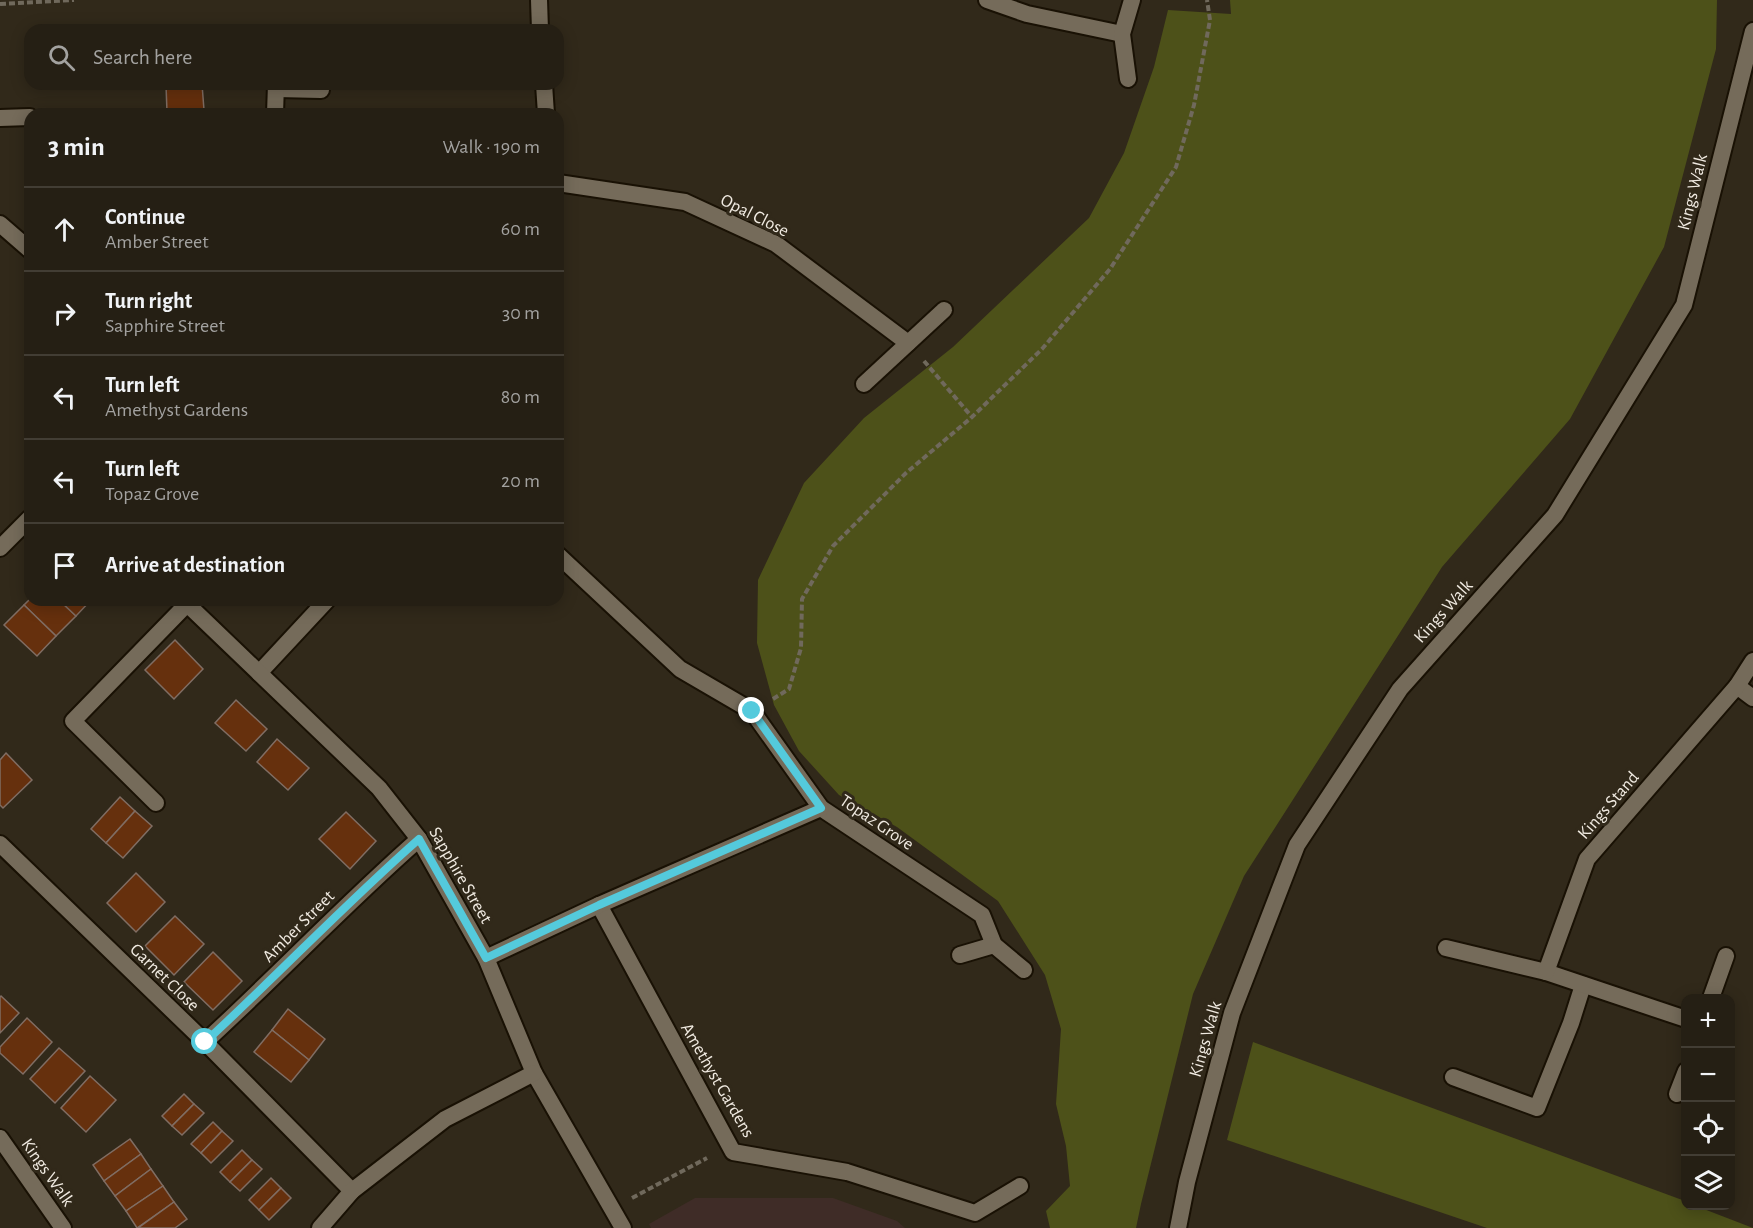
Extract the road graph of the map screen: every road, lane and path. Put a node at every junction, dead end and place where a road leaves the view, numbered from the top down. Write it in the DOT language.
graph roads {
  1 [pos="74,0"];
  2 [pos="540,0"];
  3 [pos="987,0"];
  4 [pos="1132,0"];
  5 [pos="1207,0"];
  6 [pos="0,4"];
  7 [pos="540,24"];
  8 [pos="1753,31"];
  9 [pos="1122,34"];
  10 [pos="1128,79"];
  11 [pos="277,90"];
  12 [pos="544,90"];
  13 [pos="275,108"];
  14 [pos="546,108"];
  15 [pos="24,117"];
  16 [pos="0,118"];
  17 [pos="564,184"];
  18 [pos="0,224"];
  19 [pos="24,245"];
  20 [pos="944,310"];
  21 [pos="908,343"];
  22 [pos="864,384"];
  23 [pos="972,417"];
  24 [pos="24,524"];
  25 [pos="0,548"];
  26 [pos="564,561"];
  27 [pos="181,606"];
  28 [pos="189,606"];
  29 [pos="321,606"];
  30 [pos="1753,661"];
  31 [pos="259,673"];
  32 [pos="1737,686"];
  33 [pos="1753,698"];
  34 [pos="752,711"];
  35 [pos="156,803"];
  36 [pos="821,808"];
  37 [pos="419,839"];
  38 [pos="0,844"];
  39 [pos="599,905"];
  40 [pos="994,945"];
  41 [pos="1446,948"];
  42 [pos="960,955"];
  43 [pos="1726,956"];
  44 [pos="486,958"];
  45 [pos="1024,970"];
  46 [pos="1546,972"];
  47 [pos="1583,985"];
  48 [pos="1713,994"];
  49 [pos="1681,1017"];
  50 [pos="205,1042"];
  51 [pos="534,1073"];
  52 [pos="1453,1077"];
  53 [pos="1681,1084"];
  54 [pos="1677,1094"];
  55 [pos="0,1138"];
  56 [pos="729,1146"];
  57 [pos="1020,1185"];
  58 [pos="352,1191"];
  59 [pos="612,1208"];
  60 [pos="974,1221"];
  61 [pos="63,1228"];
  62 [pos="320,1228"];
  63 [pos="622,1228"];
  64 [pos="1178,1228"];
  1 -- 6 [label="path"];
  2 -- 7 [label="street"];
  3 -- 9 [label="street"];
  4 -- 9 [label="street"];
  5 -- 23 [label="path"];
  8 -- 64 [label="street, Kings Walk"];
  9 -- 10 [label="street"];
  11 -- 13 [label="street"];
  12 -- 14 [label="street"];
  15 -- 16 [label="street"];
  17 -- 21 [label="street, Opal Close"];
  18 -- 19 [label="street"];
  20 -- 21 [label="street"];
  21 -- 22 [label="street"];
  21 -- 23 [label="path"];
  23 -- 34 [label="path"];
  24 -- 25 [label="street"];
  26 -- 34 [label="street, Topaz Grove"];
  27 -- 35 [label="street"];
  28 -- 31 [label="street, Sapphire Street"];
  29 -- 31 [label="street"];
  30 -- 32 [label="street, Kings Stand"];
  31 -- 37 [label="street, Sapphire Street"];
  32 -- 33 [label="street"];
  32 -- 46 [label="street, Kings Stand"];
  34 -- 36 [label="street, Topaz Grove"];
  36 -- 39 [label="street"];
  36 -- 40 [label="street, Topaz Grove"];
  37 -- 44 [label="street, Sapphire Street"];
  37 -- 50 [label="street, Amber Street"];
  38 -- 50 [label="street, Garnet Close"];
  39 -- 44 [label="street"];
  39 -- 56 [label="street, Amethyst Gardens"];
  40 -- 42 [label="street"];
  40 -- 45 [label="street, Topaz Grove"];
  41 -- 46 [label="street"];
  43 -- 48 [label="street"];
  44 -- 51 [label="street, Sapphire Street"];
  46 -- 47 [label="street"];
  47 -- 49 [label="street"];
  47 -- 52 [label="street"];
  50 -- 58 [label="street, Garnet Close"];
  51 -- 58 [label="street"];
  51 -- 59 [label="street, Sapphire Street"];
  53 -- 54 [label="street"];
  55 -- 61 [label="street, Kings Walk"];
  56 -- 59 [label="path"];
  56 -- 60 [label="street, Amethyst Gardens"];
  57 -- 60 [label="street, Amethyst Gardens"];
  58 -- 62 [label="street"];
  59 -- 63 [label="street, Sapphire Street"];
}
